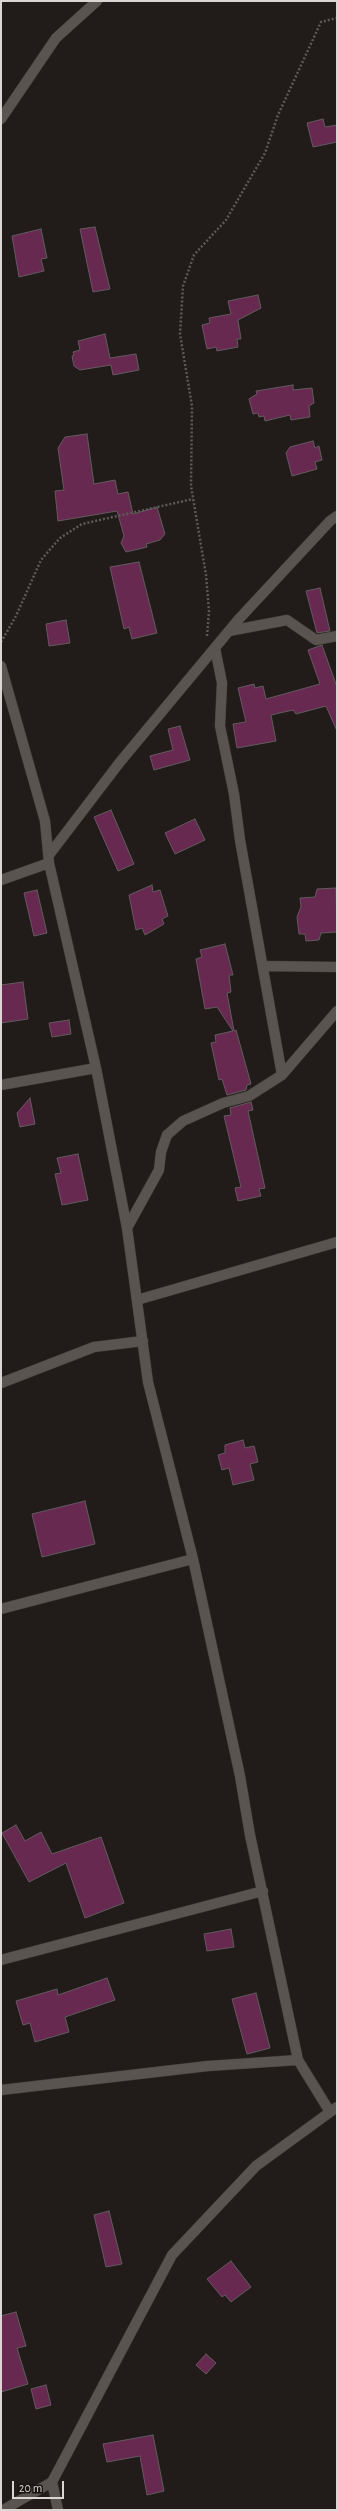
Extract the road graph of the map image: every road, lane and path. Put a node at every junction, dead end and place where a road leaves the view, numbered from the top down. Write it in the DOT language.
graph roads {
  1 [pos="97,1"];
  2 [pos="337,18"];
  3 [pos="1,119"];
  4 [pos="193,499"];
  5 [pos="337,516"];
  6 [pos="229,631"];
  7 [pos="337,636"];
  8 [pos="1,642"];
  9 [pos="215,648"];
  10 [pos="204,661"];
  11 [pos="1,666"];
  12 [pos="49,859"];
  13 [pos="1,880"];
  14 [pos="264,966"];
  15 [pos="337,967"];
  16 [pos="337,1011"];
  17 [pos="96,1068"];
  18 [pos="282,1075"];
  19 [pos="1,1085"];
  20 [pos="127,1228"];
  21 [pos="337,1242"];
  22 [pos="137,1300"];
  23 [pos="143,1341"];
  24 [pos="1,1383"];
  25 [pos="193,1559"];
  26 [pos="1,1610"];
  27 [pos="263,1891"];
  28 [pos="1,1960"];
  29 [pos="298,2060"];
  30 [pos="1,2090"];
  31 [pos="334,2110"];
  32 [pos="52,2482"];
  33 [pos="3,2510"];
  34 [pos="58,2510"];
  1 -- 3 [label="street"];
  2 -- 4 [label="path"];
  4 -- 8 [label="path"];
  4 -- 10 [label="path"];
  5 -- 6 [label="street"];
  6 -- 7 [label="street"];
  6 -- 9 [label="street"];
  9 -- 10 [label="street"];
  9 -- 14 [label="street"];
  10 -- 12 [label="street"];
  11 -- 12 [label="street"];
  12 -- 13 [label="street"];
  12 -- 17 [label="street"];
  14 -- 15 [label="street"];
  14 -- 18 [label="street"];
  16 -- 18 [label="street"];
  17 -- 19 [label="street"];
  17 -- 20 [label="street"];
  18 -- 20 [label="street"];
  20 -- 22 [label="street"];
  21 -- 22 [label="street"];
  22 -- 23 [label="street"];
  23 -- 24 [label="street"];
  23 -- 25 [label="street"];
  25 -- 26 [label="street"];
  25 -- 27 [label="street"];
  27 -- 28 [label="street"];
  27 -- 29 [label="street"];
  29 -- 30 [label="street"];
  29 -- 31 [label="street"];
  31 -- 32 [label="street"];
  32 -- 33 [label="street"];
  32 -- 34 [label="street"];
}
